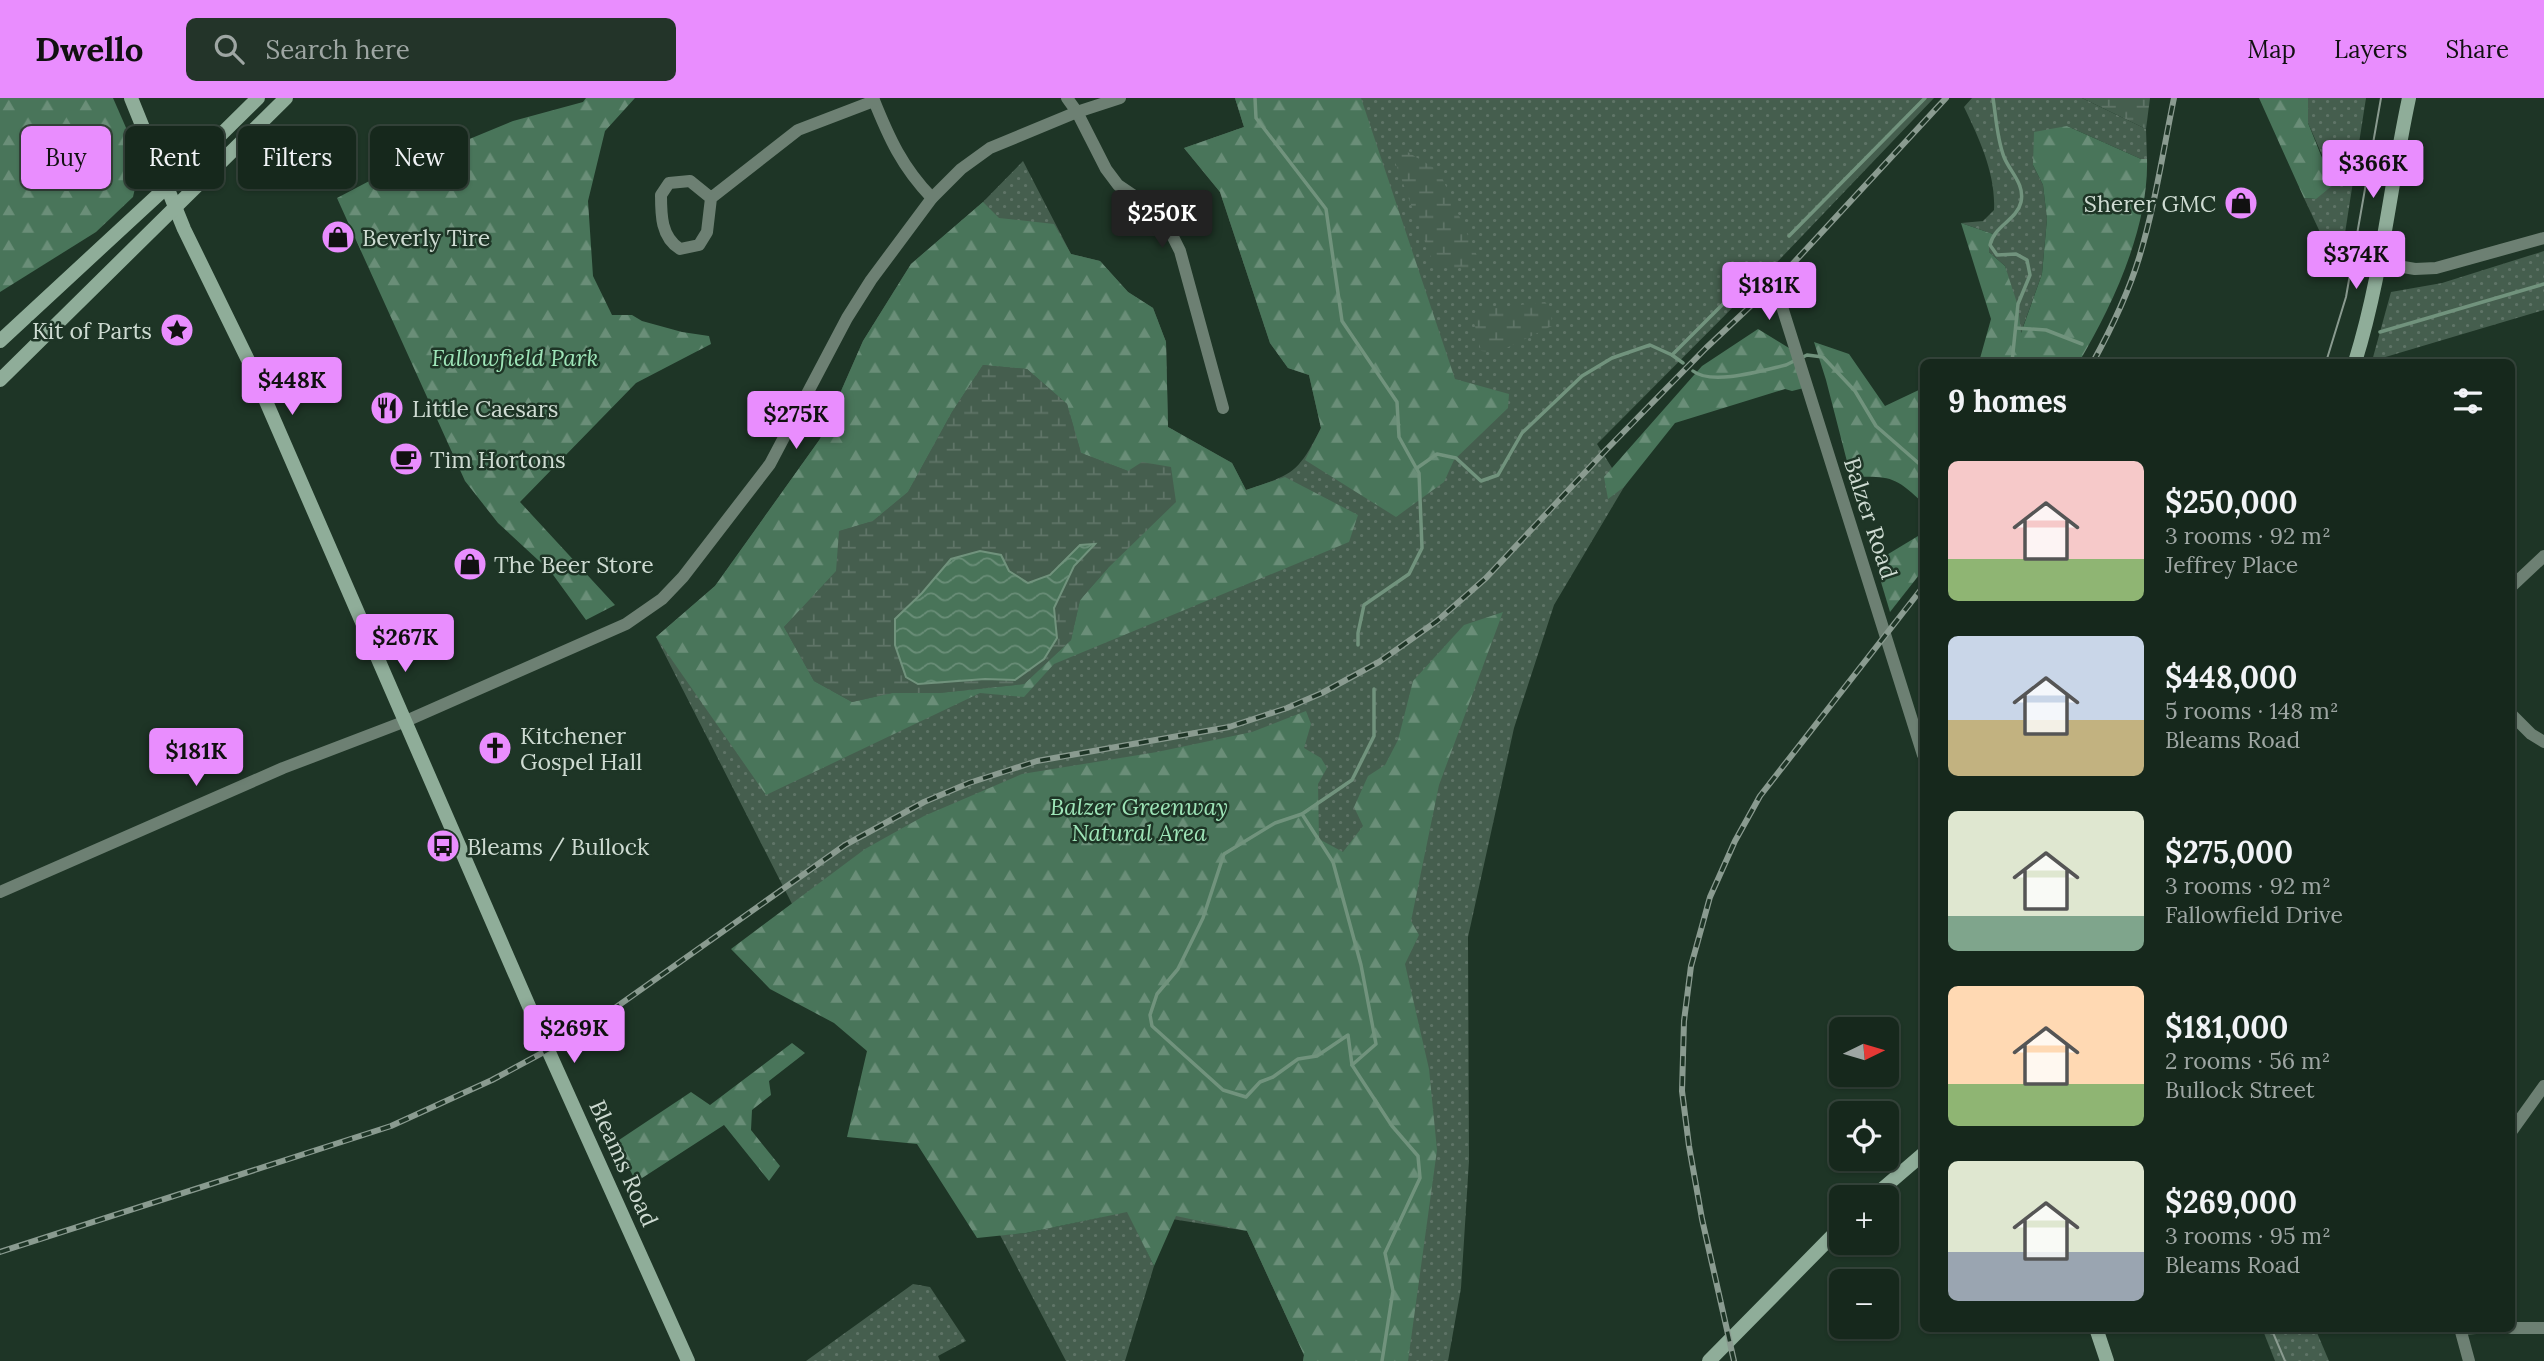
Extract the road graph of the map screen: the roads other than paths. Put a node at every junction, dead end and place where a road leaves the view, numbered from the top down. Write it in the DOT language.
graph roads {
  1 [pos="131,98"];
  2 [pos="258,98"];
  3 [pos="286,98"];
  4 [pos="1067,98"];
  5 [pos="1120,98"];
  6 [pos="2409,98"];
  7 [pos="874,99"];
  8 [pos="1077,113"];
  9 [pos="142,126"];
  10 [pos="224,131"];
  11 [pos="164,189"];
  12 [pos="168,189"];
  13 [pos="711,198"];
  14 [pos="932,198"];
  15 [pos="175,207"];
  16 [pos="2544,238"];
  17 [pos="2380,263"];
  18 [pos="1778,294"];
  19 [pos="0,341"];
  20 [pos="2355,359"];
  21 [pos="0,380"];
  22 [pos="1223,408"];
  23 [pos="2544,556"];
  24 [pos="2515,583"];
  25 [pos="2515,718"];
  26 [pos="406,721"];
  27 [pos="2544,742"];
  28 [pos="1920,745"];
  29 [pos="0,892"];
  30 [pos="2544,1086"];
  31 [pos="2515,1126"];
  32 [pos="1920,1157"];
  33 [pos="1886,1185"];
  34 [pos="1829,1239"];
  35 [pos="2515,1328"];
  36 [pos="2544,1328"];
  37 [pos="2097,1332"];
  38 [pos="2461,1332"];
  39 [pos="688,1361"];
  40 [pos="1709,1361"];
  41 [pos="2107,1361"];
  42 [pos="2469,1361"];
  1 -- 9 [label="main road, Bleams Road"];
  2 -- 10 [label="main road"];
  3 -- 15 [label="main road"];
  4 -- 8 [label="street"];
  5 -- 8 [label="street"];
  6 -- 17 [label="main road"];
  7 -- 13 [label="street"];
  7 -- 14 [label="street"];
  8 -- 14 [label="street"];
  8 -- 22 [label="street"];
  11 -- 19 [label="main road"];
  12 -- 15 [label="main road, Bleams Road"];
  13 -- 13 [label="street"];
  14 -- 26 [label="street"];
  15 -- 21 [label="main road"];
  15 -- 26 [label="main road, Bleams Road"];
  16 -- 17 [label="street"];
  17 -- 20 [label="main road"];
  18 -- 28 [label="street, Balzer Road"];
  23 -- 24 [label="street"];
  25 -- 27 [label="street"];
  26 -- 29 [label="street"];
  26 -- 39 [label="main road, Bleams Road"];
  30 -- 31 [label="street"];
  32 -- 33 [label="main road"];
  34 -- 40 [label="main road"];
  35 -- 36 [label="street"];
  37 -- 41 [label="main road"];
  38 -- 42 [label="street"];
}
